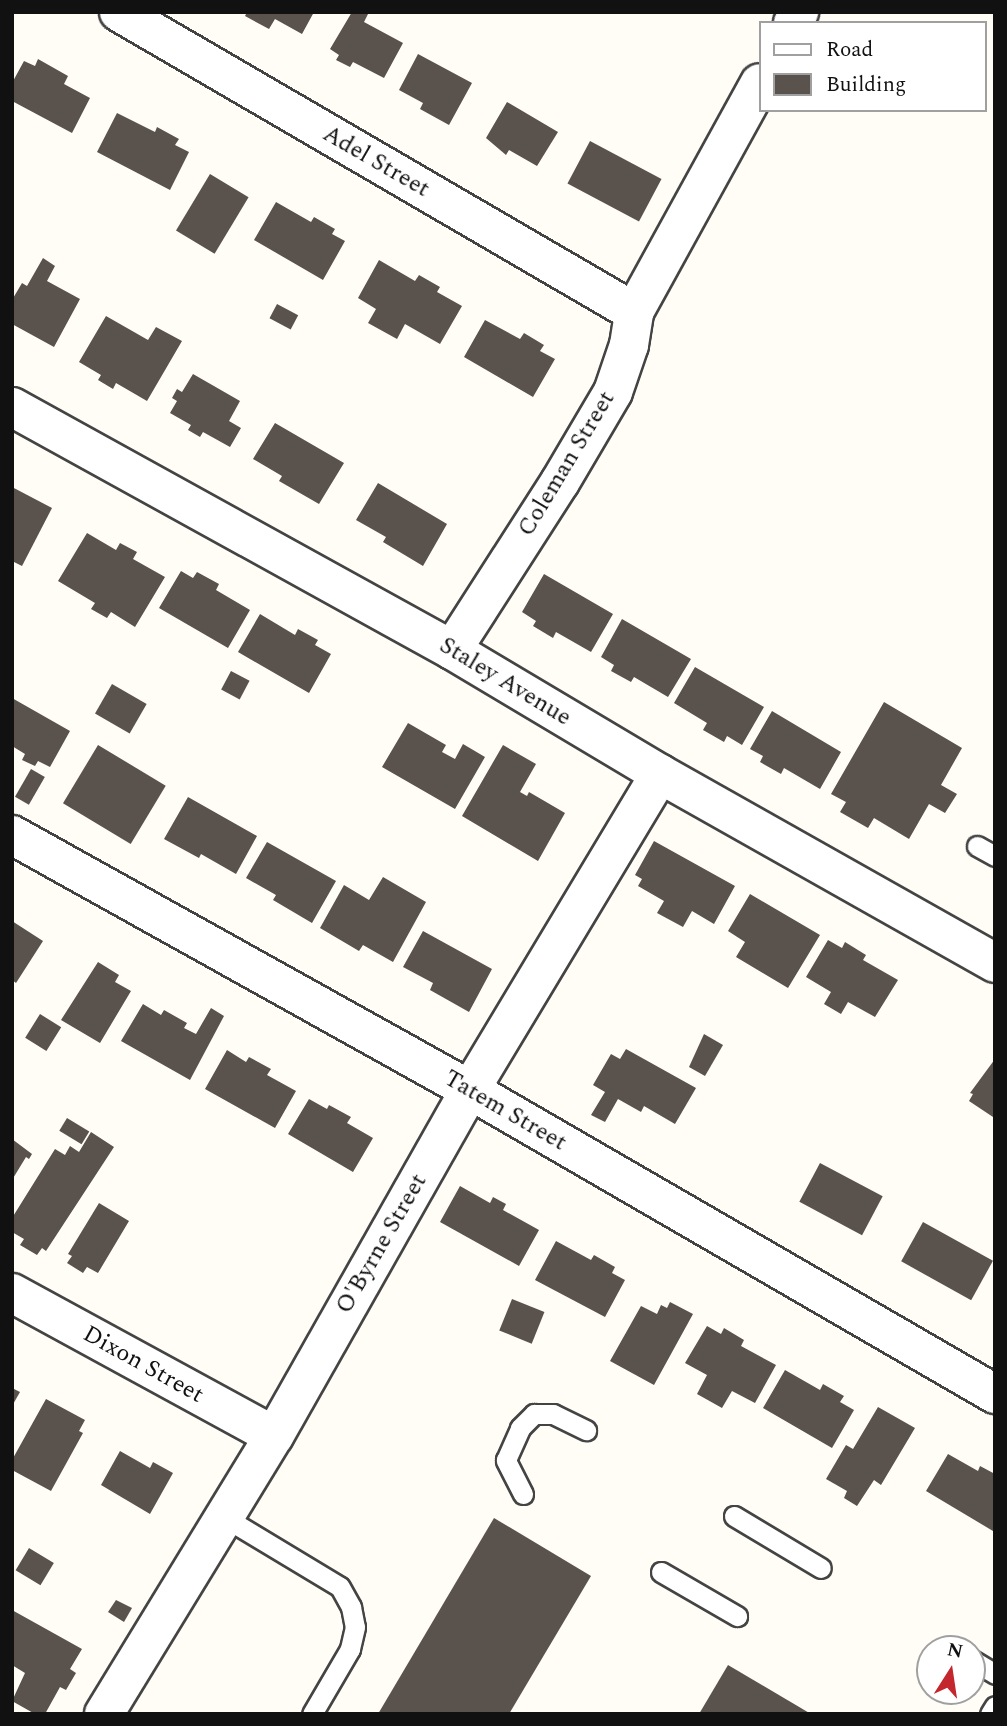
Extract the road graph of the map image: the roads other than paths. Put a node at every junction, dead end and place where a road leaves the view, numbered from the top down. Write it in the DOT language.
graph roads {
  1 [pos="119,12"];
  2 [pos="758,87"];
  3 [pos="634,312"];
  4 [pos="12,407"];
  5 [pos="452,650"];
  6 [pos="660,774"];
  7 [pos="12,835"];
  8 [pos="977,846"];
  9 [pos="995,856"];
  10 [pos="995,963"];
  11 [pos="470,1090"];
  12 [pos="12,1293"];
  13 [pos="995,1394"];
  14 [pos="586,1430"];
  15 [pos="274,1436"];
  16 [pos="523,1494"];
  17 [pos="734,1516"];
  18 [pos="224,1517"];
  19 [pos="821,1568"];
  20 [pos="661,1572"];
  21 [pos="737,1616"];
  22 [pos="995,1706"];
  23 [pos="104,1714"];
  24 [pos="312,1714"];
  25 [pos="990,1714"];
  1 -- 3 [label="street, Adel Street"];
  2 -- 3 [label="street, Coleman Street"];
  3 -- 5 [label="street, Coleman Street"];
  4 -- 5 [label="street, Staley Avenue"];
  5 -- 6 [label="street, Staley Avenue"];
  6 -- 10 [label="street, Staley Avenue"];
  6 -- 11 [label="street, O'Byrne Street"];
  7 -- 11 [label="street, Tatem Street"];
  8 -- 9 [label="lane"];
  11 -- 13 [label="street, Tatem Street"];
  11 -- 15 [label="street, O'Byrne Street"];
  12 -- 15 [label="street, Dixon Street"];
  14 -- 16 [label="lane"];
  15 -- 18 [label="street, O'Byrne Street"];
  17 -- 19 [label="lane"];
  18 -- 23 [label="street, O'Byrne Street"];
  18 -- 24 [label="lane"];
  20 -- 21 [label="lane"];
  22 -- 25 [label="lane"];
}
